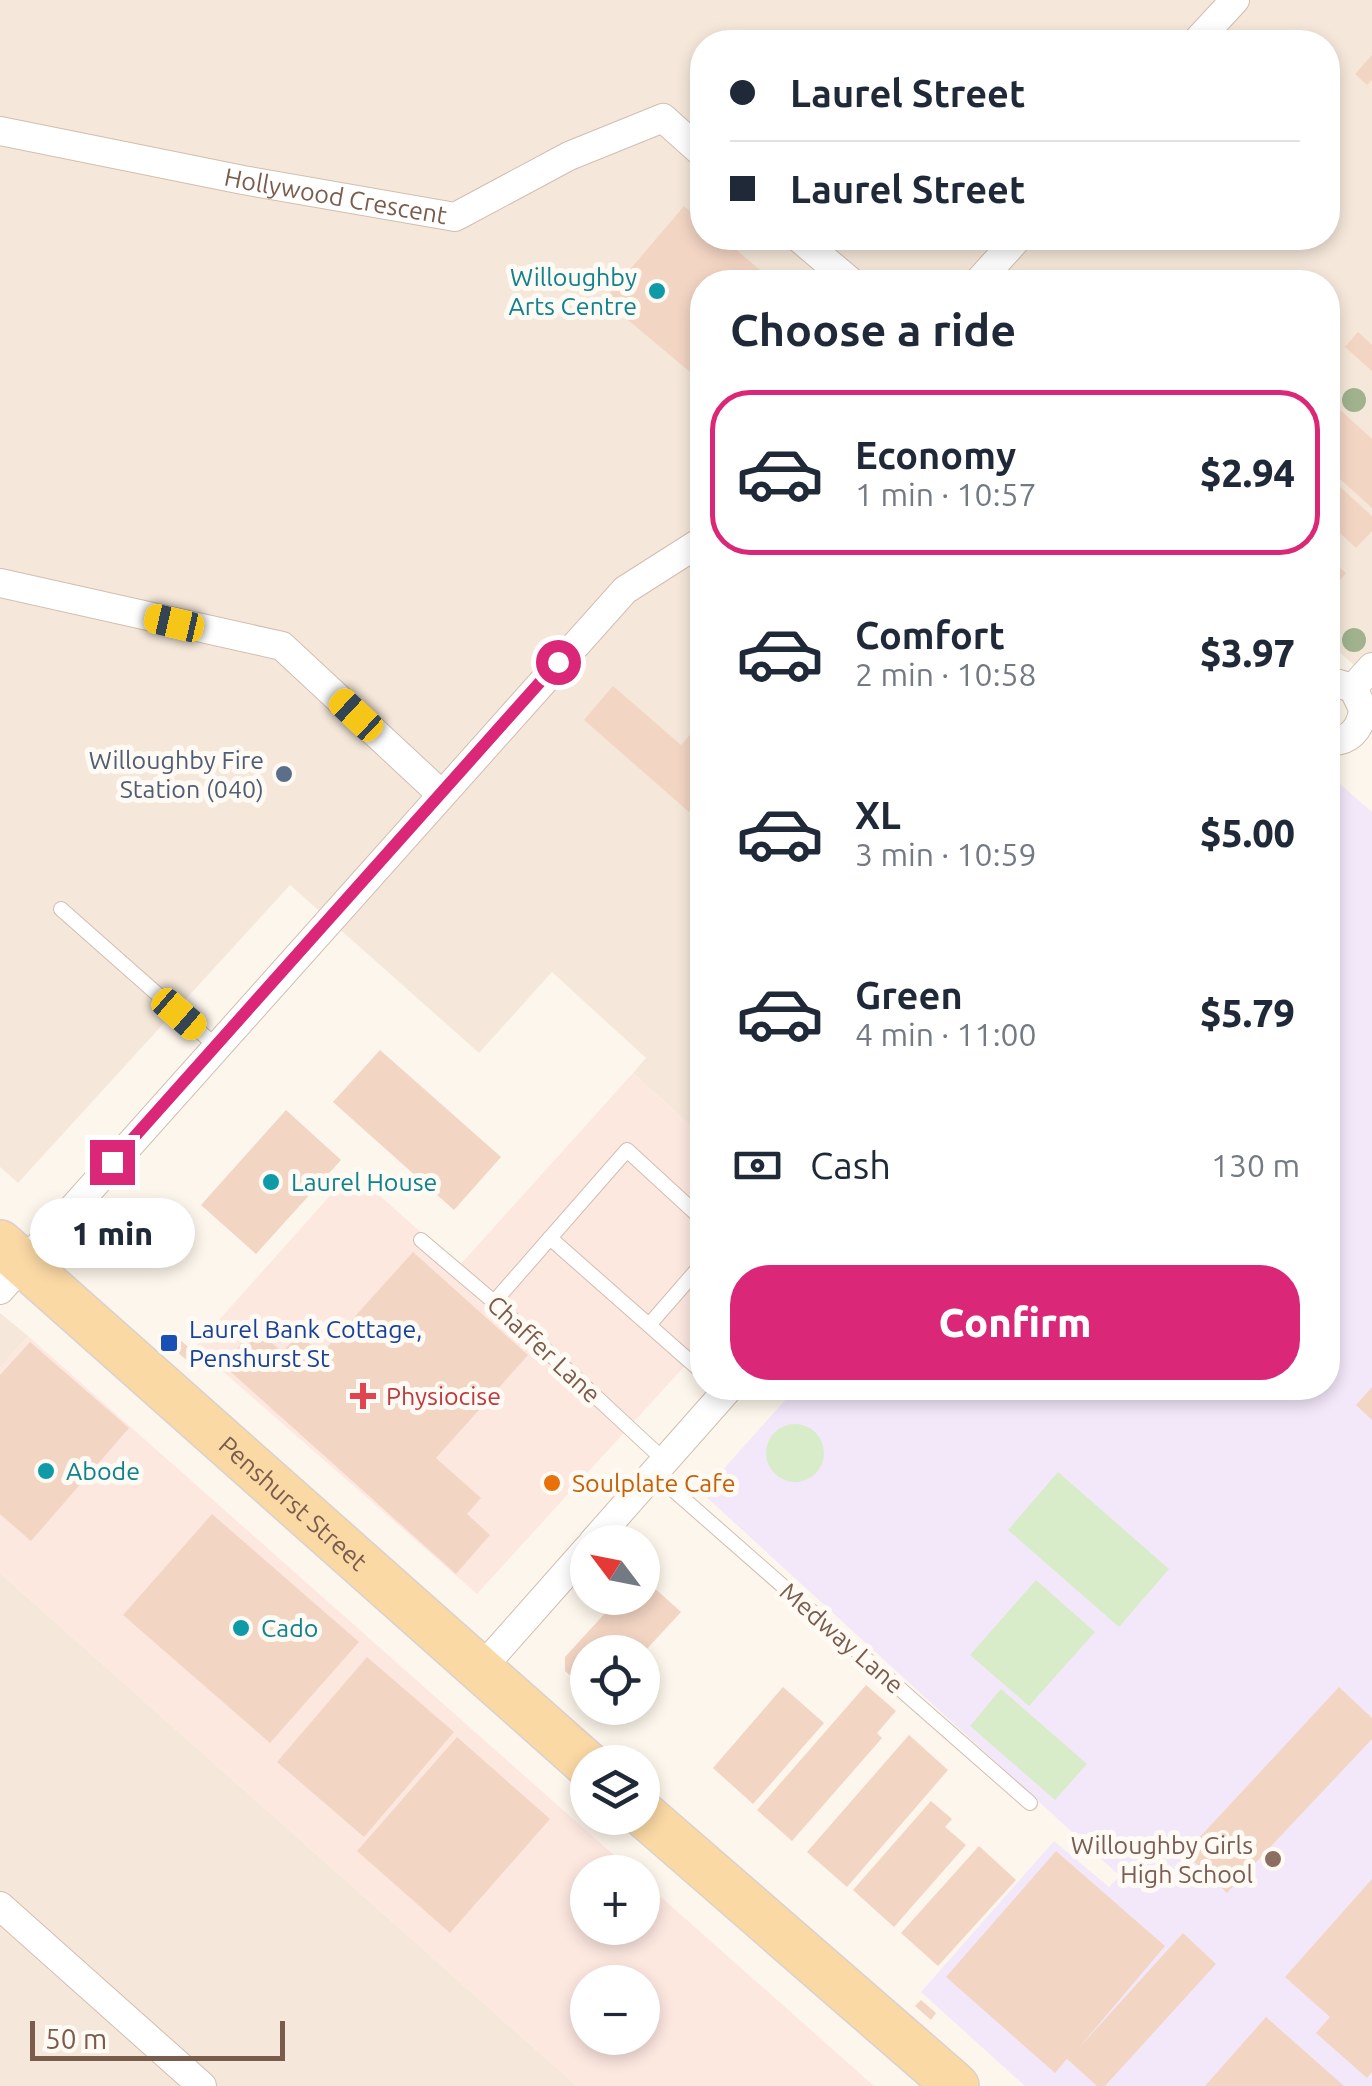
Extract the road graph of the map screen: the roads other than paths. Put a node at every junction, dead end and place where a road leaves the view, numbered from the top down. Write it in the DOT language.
graph roads {
  1 [pos="1234,0"];
  2 [pos="1207,30"];
  3 [pos="0,131"];
  4 [pos="690,142"];
  5 [pos="813,250"];
  6 [pos="1007,250"];
  7 [pos="837,270"];
  8 [pos="989,270"];
  9 [pos="690,549"];
  10 [pos="0,583"];
  11 [pos="1351,679"];
  12 [pos="1364,738"];
  13 [pos="440,793"];
  14 [pos="61,910"];
  15 [pos="216,1046"];
  16 [pos="690,1208"];
  17 [pos="550,1238"];
  18 [pos="421,1240"];
  19 [pos="8,1266"];
  20 [pos="690,1278"];
  21 [pos="494,1302"];
  22 [pos="649,1325"];
  23 [pos="690,1361"];
  24 [pos="715,1400"];
  25 [pos="659,1467"];
  26 [pos="607,1525"];
  27 [pos="570,1568"];
  28 [pos="479,1671"];
  29 [pos="570,1749"];
  30 [pos="1030,1803"];
  31 [pos="660,1829"];
  32 [pos="0,1906"];
  33 [pos="202,2086"];
  34 [pos="956,2086"];
  1 -- 2 [label="street"];
  3 -- 4 [label="street, Hollywood Crescent"];
  5 -- 7 [label="street"];
  6 -- 8 [label="street"];
  9 -- 13 [label="street"];
  10 -- 13 [label="street"];
  11 -- 12 [label="street"];
  13 -- 15 [label="street"];
  14 -- 15 [label="lane"];
  15 -- 19 [label="street"];
  16 -- 17 [label="lane"];
  17 -- 21 [label="lane"];
  17 -- 22 [label="lane"];
  18 -- 21 [label="lane, Chaffer Lane"];
  19 -- 28 [label="main road, Penshurst Street"];
  20 -- 22 [label="lane"];
  21 -- 25 [label="lane, Chaffer Lane"];
  22 -- 23 [label="lane"];
  24 -- 25 [label="street"];
  25 -- 26 [label="street"];
  25 -- 30 [label="lane, Medway Lane"];
  27 -- 28 [label="street"];
  28 -- 29 [label="main road, Penshurst Street"];
  31 -- 34 [label="main road"];
  32 -- 33 [label="street"];
}
